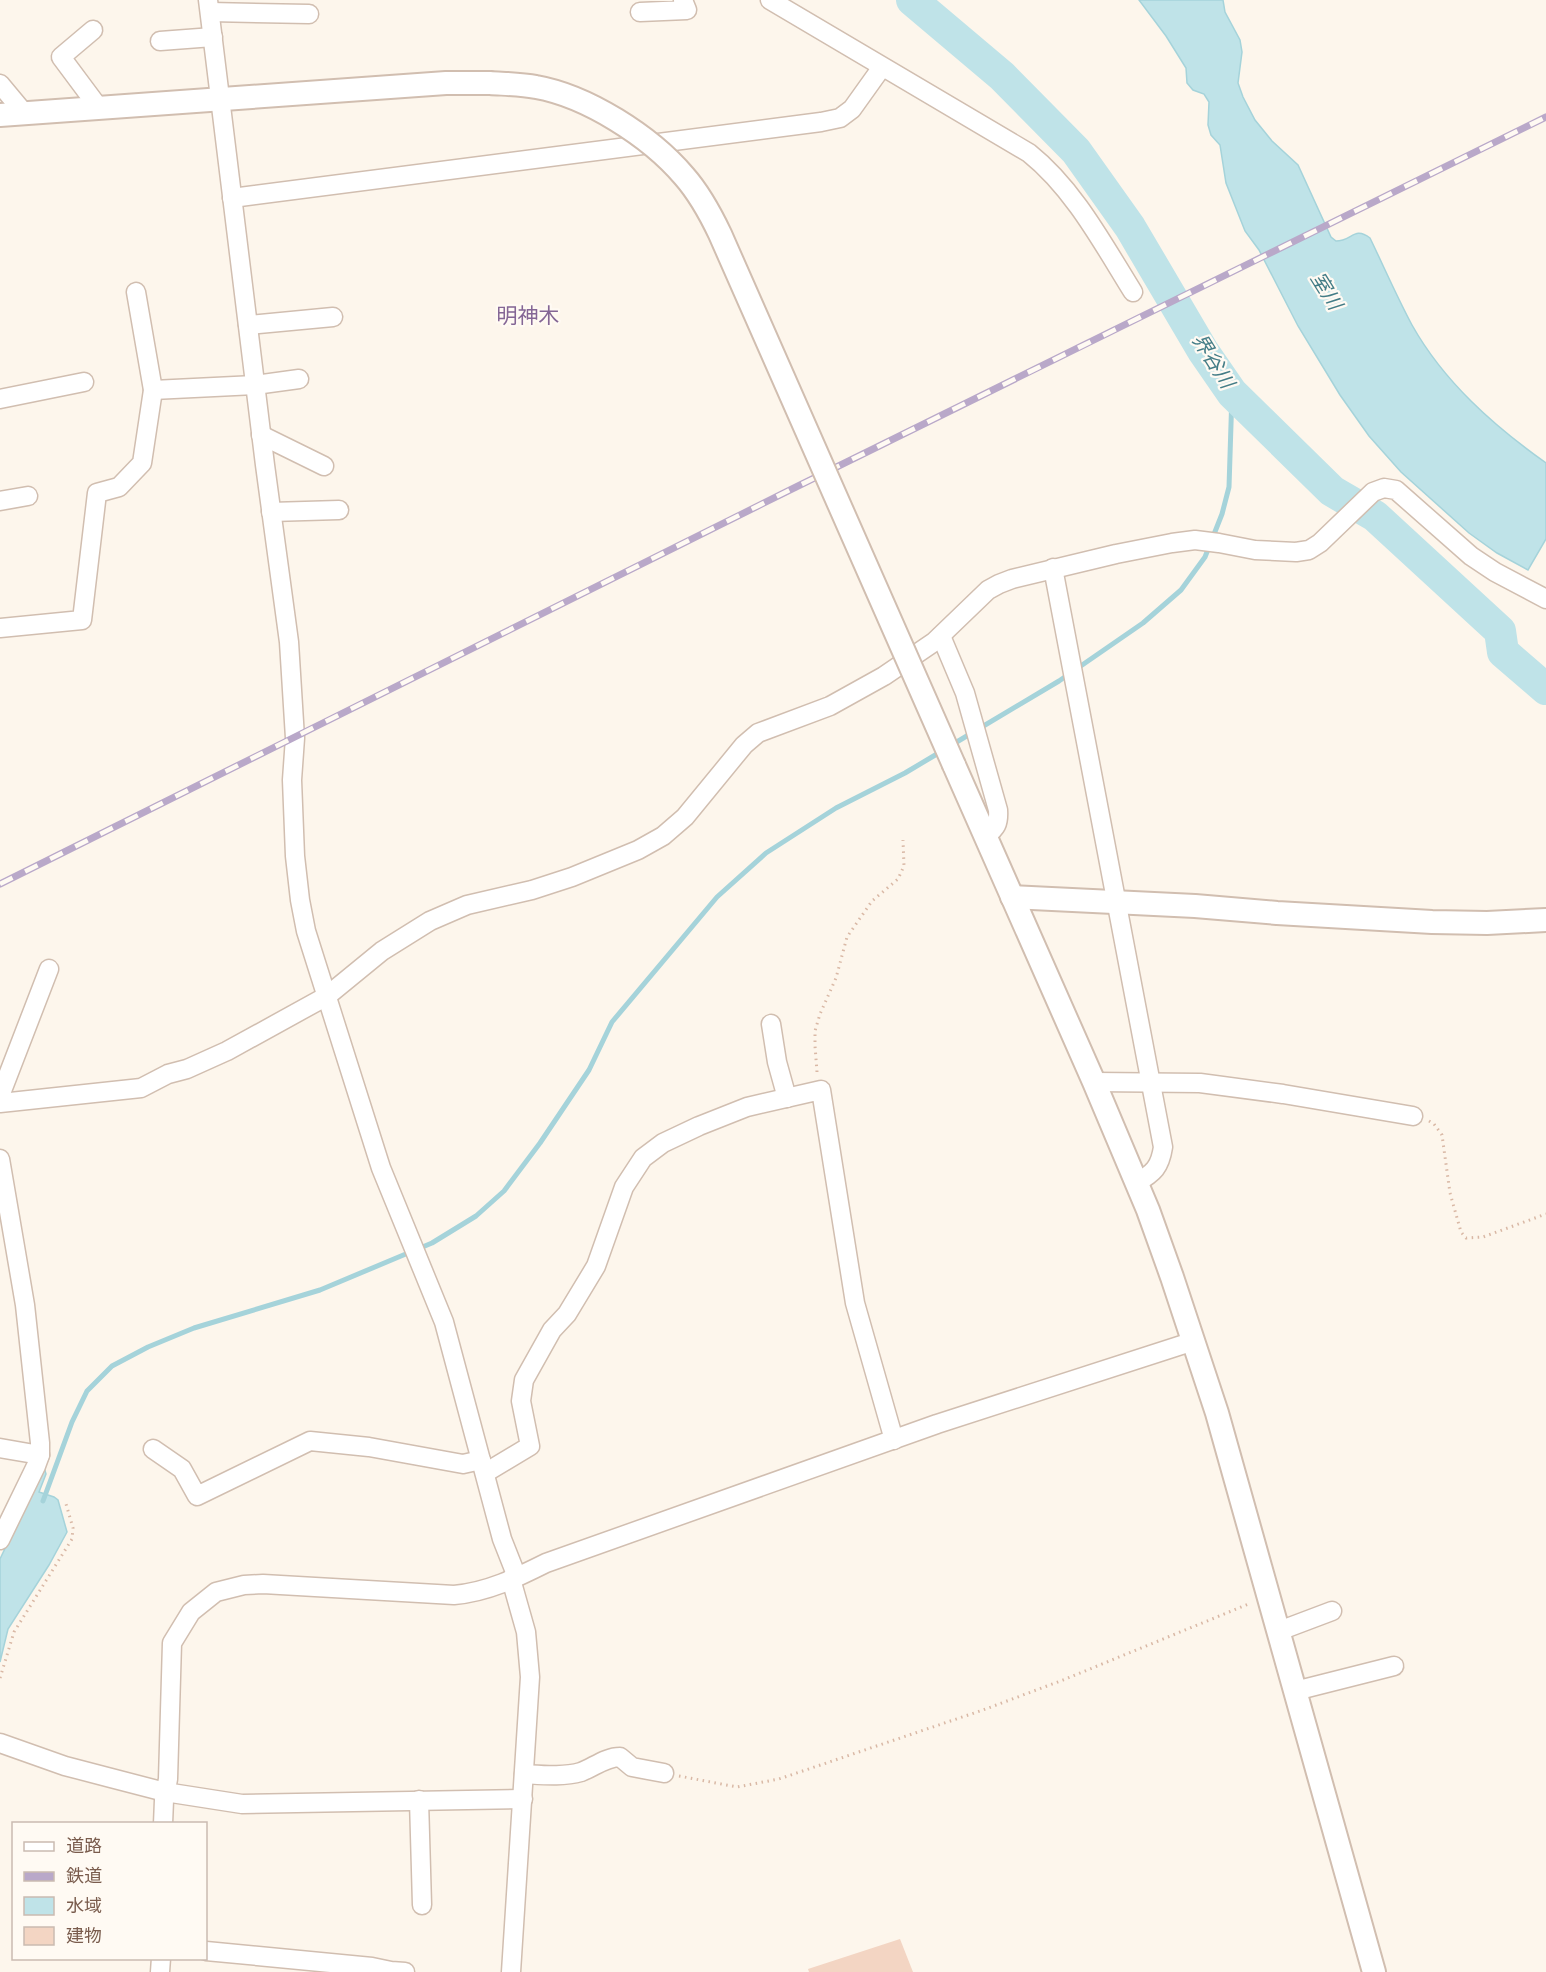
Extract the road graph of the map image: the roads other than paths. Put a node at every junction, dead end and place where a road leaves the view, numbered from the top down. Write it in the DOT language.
graph roads {
  1 [pos="683,0"];
  2 [pos="770,0"];
  3 [pos="209,6"];
  4 [pos="640,12"];
  5 [pos="309,14"];
  6 [pos="93,30"];
  7 [pos="213,37"];
  8 [pos="160,41"];
  9 [pos="882,67"];
  10 [pos="0,84"];
  11 [pos="221,100"];
  12 [pos="99,108"];
  13 [pos="25,114"];
  14 [pos="0,115"];
  15 [pos="232,198"];
  16 [pos="136,292"];
  17 [pos="1133,292"];
  18 [pos="333,317"];
  19 [pos="248,325"];
  20 [pos="299,379"];
  21 [pos="84,382"];
  22 [pos="255,385"];
  23 [pos="153,390"];
  24 [pos="0,399"];
  25 [pos="261,435"];
  26 [pos="324,466"];
  27 [pos="28,496"];
  28 [pos="0,501"];
  29 [pos="339,510"];
  30 [pos="271,512"];
  31 [pos="1053,568"];
  32 [pos="1546,599"];
  33 [pos="0,628"];
  34 [pos="941,636"];
  35 [pos="986,836"];
  36 [pos="1012,897"];
  37 [pos="1115,902"];
  38 [pos="1546,920"];
  39 [pos="49,969"];
  40 [pos="327,996"];
  41 [pos="771,1024"];
  42 [pos="1094,1082"];
  43 [pos="1151,1082"];
  44 [pos="0,1096"];
  45 [pos="787,1098"];
  46 [pos="0,1103"];
  47 [pos="1413,1116"];
  48 [pos="0,1159"];
  49 [pos="1136,1183"];
  50 [pos="1194,1341"];
  51 [pos="894,1440"];
  52 [pos="0,1448"];
  53 [pos="153,1449"];
  54 [pos="39,1455"];
  55 [pos="483,1467"];
  56 [pos="0,1540"];
  57 [pos="514,1578"];
  58 [pos="1332,1611"];
  59 [pos="1279,1631"];
  60 [pos="1394,1666"];
  61 [pos="1295,1691"];
  62 [pos="0,1743"];
  63 [pos="664,1773"];
  64 [pos="524,1774"];
  65 [pos="165,1791"];
  66 [pos="523,1799"];
  67 [pos="419,1800"];
  68 [pos="163,1822"];
  69 [pos="422,1905"];
  70 [pos="207,1951"];
  71 [pos="405,1972"];
  72 [pos="511,1972"];
  73 [pos="1374,1972"];
  1 -- 4 [label="street"];
  2 -- 9 [label="street"];
  3 -- 5 [label="street"];
  3 -- 7 [label="street"];
  6 -- 12 [label="street"];
  7 -- 8 [label="street"];
  7 -- 11 [label="street"];
  9 -- 15 [label="street"];
  9 -- 17 [label="street"];
  10 -- 13 [label="street"];
  11 -- 12 [label="street"];
  11 -- 15 [label="street"];
  11 -- 35 [label="street, bridge"];
  12 -- 13 [label="street"];
  13 -- 14 [label="street"];
  15 -- 19 [label="street"];
  16 -- 23 [label="street"];
  18 -- 19 [label="street"];
  19 -- 22 [label="street"];
  20 -- 22 [label="street"];
  21 -- 24 [label="street"];
  22 -- 23 [label="street"];
  22 -- 25 [label="street"];
  23 -- 33 [label="street"];
  25 -- 26 [label="street"];
  25 -- 30 [label="street"];
  27 -- 28 [label="street"];
  29 -- 30 [label="street"];
  30 -- 40 [label="street"];
  31 -- 32 [label="street"];
  31 -- 34 [label="street"];
  31 -- 37 [label="street"];
  34 -- 35 [label="street"];
  34 -- 40 [label="street"];
  35 -- 36 [label="street"];
  36 -- 37 [label="street"];
  36 -- 42 [label="street"];
  37 -- 38 [label="street"];
  37 -- 43 [label="street"];
  39 -- 44 [label="street"];
  40 -- 46 [label="street"];
  40 -- 55 [label="street"];
  41 -- 45 [label="street"];
  42 -- 43 [label="street"];
  42 -- 49 [label="street"];
  43 -- 47 [label="street"];
  43 -- 49 [label="street"];
  45 -- 51 [label="street"];
  45 -- 55 [label="street"];
  48 -- 54 [label="street"];
  49 -- 50 [label="street"];
  50 -- 51 [label="street"];
  50 -- 59 [label="street"];
  51 -- 57 [label="street"];
  52 -- 54 [label="street"];
  53 -- 55 [label="street"];
  54 -- 56 [label="street"];
  55 -- 57 [label="street"];
  57 -- 64 [label="street"];
  57 -- 65 [label="street"];
  58 -- 59 [label="street"];
  59 -- 61 [label="street"];
  60 -- 61 [label="street"];
  61 -- 73 [label="street"];
  62 -- 65 [label="street"];
  63 -- 64 [label="street"];
  64 -- 66 [label="street"];
  65 -- 67 [label="street"];
  65 -- 68 [label="street"];
  66 -- 67 [label="street"];
  66 -- 72 [label="street"];
  67 -- 69 [label="street"];
  70 -- 71 [label="street"];
}
